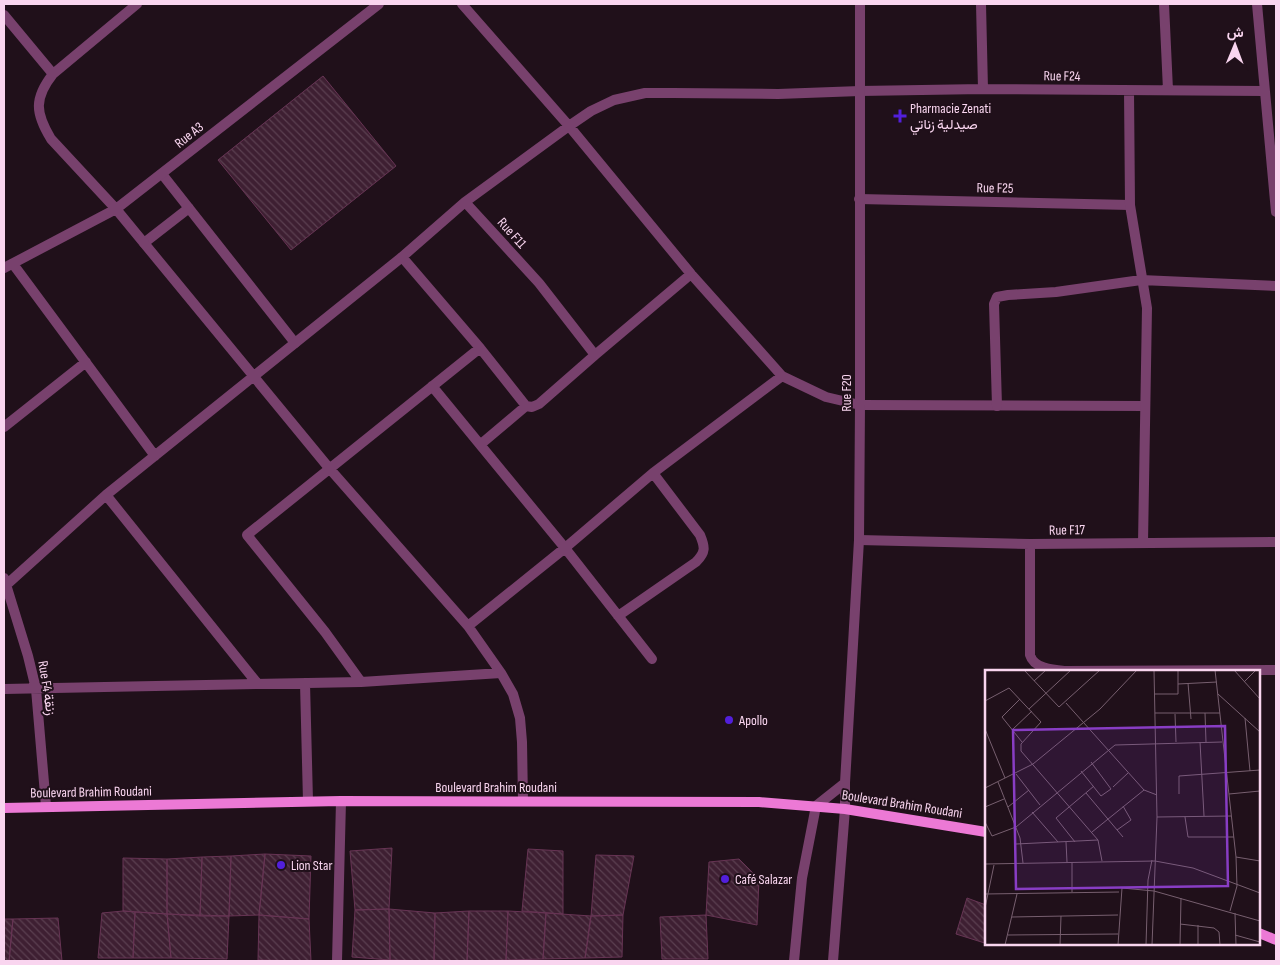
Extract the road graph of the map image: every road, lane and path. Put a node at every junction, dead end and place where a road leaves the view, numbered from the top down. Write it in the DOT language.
graph roads {
  1 [pos="137,4"];
  2 [pos="378,4"];
  3 [pos="462,4"];
  4 [pos="860,4"];
  5 [pos="981,4"];
  6 [pos="1164,4"];
  7 [pos="1257,4"];
  8 [pos="4,15"];
  9 [pos="53,74"];
  10 [pos="983,89"];
  11 [pos="1168,90"];
  12 [pos="860,91"];
  13 [pos="1129,91"];
  14 [pos="1264,91"];
  15 [pos="569,126"];
  16 [pos="162,174"];
  17 [pos="859,198"];
  18 [pos="465,202"];
  19 [pos="1130,206"];
  20 [pos="189,208"];
  21 [pos="116,209"];
  22 [pos="1276,212"];
  23 [pos="144,242"];
  24 [pos="402,257"];
  25 [pos="8,266"];
  26 [pos="690,274"];
  27 [pos="1141,280"];
  28 [pos="1276,286"];
  29 [pos="295,343"];
  30 [pos="480,348"];
  31 [pos="595,355"];
  32 [pos="86,362"];
  33 [pos="782,376"];
  34 [pos="253,377"];
  35 [pos="432,386"];
  36 [pos="526,406"];
  37 [pos="860,406"];
  38 [pos="998,406"];
  39 [pos="1145,406"];
  40 [pos="4,427"];
  41 [pos="481,444"];
  42 [pos="155,456"];
  43 [pos="329,468"];
  44 [pos="653,473"];
  45 [pos="106,495"];
  46 [pos="859,540"];
  47 [pos="1276,542"];
  48 [pos="1143,543"];
  49 [pos="1030,544"];
  50 [pos="565,548"];
  51 [pos="5,583"];
  52 [pos="618,616"];
  53 [pos="468,626"];
  54 [pos="652,659"];
  55 [pos="1060,670"];
  56 [pos="1260,670"];
  57 [pos="1276,670"];
  58 [pos="501,673"];
  59 [pos="361,682"];
  60 [pos="257,683"];
  61 [pos="305,683"];
  62 [pos="36,689"];
  63 [pos="4,690"];
  64 [pos="845,783"];
  65 [pos="308,801"];
  66 [pos="341,801"];
  67 [pos="523,801"];
  68 [pos="46,806"];
  69 [pos="816,806"];
  70 [pos="4,808"];
  71 [pos="845,809"];
  72 [pos="985,832"];
  73 [pos="1260,933"];
  74 [pos="1276,940"];
  75 [pos="337,961"];
  76 [pos="794,961"];
  77 [pos="833,961"];
  1 -- 9 [label="street"];
  2 -- 16 [label="street, Rue A3"];
  3 -- 15 [label="street"];
  4 -- 12 [label="street, Rue F20"];
  5 -- 10 [label="street"];
  6 -- 11 [label="street"];
  7 -- 14 [label="street"];
  8 -- 9 [label="street"];
  9 -- 21 [label="street"];
  10 -- 12 [label="street, Rue F24"];
  10 -- 13 [label="street, Rue F24"];
  11 -- 13 [label="street, Rue F24"];
  11 -- 14 [label="street, Rue F24"];
  12 -- 15 [label="street, Rue F24"];
  12 -- 17 [label="street, Rue F20"];
  13 -- 19 [label="street"];
  14 -- 22 [label="street"];
  15 -- 18 [label="street, Rue F24"];
  15 -- 26 [label="street"];
  16 -- 20 [label="street"];
  16 -- 21 [label="street, Rue A3"];
  17 -- 19 [label="street, Rue F25"];
  17 -- 37 [label="street, Rue F20"];
  18 -- 24 [label="street, Rue F24"];
  18 -- 31 [label="street, Rue F11"];
  19 -- 27 [label="street"];
  20 -- 23 [label="street"];
  20 -- 29 [label="street"];
  21 -- 23 [label="street"];
  21 -- 25 [label="street, Rue A3"];
  23 -- 34 [label="street"];
  24 -- 29 [label="street, Rue F24"];
  24 -- 30 [label="street"];
  25 -- 32 [label="street"];
  26 -- 31 [label="street"];
  26 -- 33 [label="street"];
  27 -- 28 [label="street"];
  27 -- 38 [label="street"];
  27 -- 39 [label="street"];
  29 -- 34 [label="street, Rue F24"];
  30 -- 35 [label="street"];
  30 -- 36 [label="street"];
  31 -- 36 [label="street"];
  32 -- 40 [label="street"];
  32 -- 42 [label="street"];
  33 -- 37 [label="street"];
  33 -- 44 [label="street"];
  34 -- 42 [label="street, Rue F24"];
  34 -- 43 [label="street"];
  35 -- 41 [label="street"];
  35 -- 43 [label="street"];
  36 -- 41 [label="street"];
  37 -- 38 [label="street"];
  37 -- 46 [label="street, Rue F20"];
  38 -- 39 [label="street"];
  39 -- 48 [label="street"];
  41 -- 50 [label="street"];
  42 -- 45 [label="street, Rue F24"];
  43 -- 53 [label="street"];
  43 -- 59 [label="street"];
  44 -- 50 [label="street"];
  44 -- 52 [label="street"];
  45 -- 51 [label="street, Rue F24"];
  45 -- 60 [label="street"];
  46 -- 49 [label="street, Rue F17"];
  46 -- 64 [label="street, Rue F20"];
  47 -- 48 [label="street, Rue F17"];
  48 -- 49 [label="street, Rue F17"];
  49 -- 55 [label="street"];
  50 -- 52 [label="street"];
  50 -- 53 [label="street"];
  51 -- 62 [label="street, Rue F4 زنقة"];
  52 -- 54 [label="street"];
  53 -- 58 [label="street"];
  56 -- 57 [label="street"];
  58 -- 59 [label="street"];
  58 -- 67 [label="street"];
  59 -- 61 [label="street"];
  60 -- 61 [label="street"];
  60 -- 62 [label="street"];
  61 -- 65 [label="street"];
  62 -- 63 [label="street"];
  62 -- 68 [label="street, Rue F4 زنقة"];
  64 -- 69 [label="street"];
  64 -- 71 [label="street, Rue F20"];
  65 -- 66 [label="main road, Boulevard Brahim Roudani"];
  65 -- 68 [label="main road, Boulevard Brahim Roudani"];
  66 -- 67 [label="main road, Boulevard Brahim Roudani"];
  66 -- 75 [label="street"];
  67 -- 69 [label="main road, Boulevard Brahim Roudani"];
  68 -- 70 [label="main road, Boulevard Brahim Roudani"];
  69 -- 71 [label="main road, Boulevard Brahim Roudani"];
  69 -- 76 [label="street"];
  71 -- 72 [label="main road, Boulevard Brahim Roudani"];
  71 -- 77 [label="street, Rue F20"];
  73 -- 74 [label="main road"];
}
